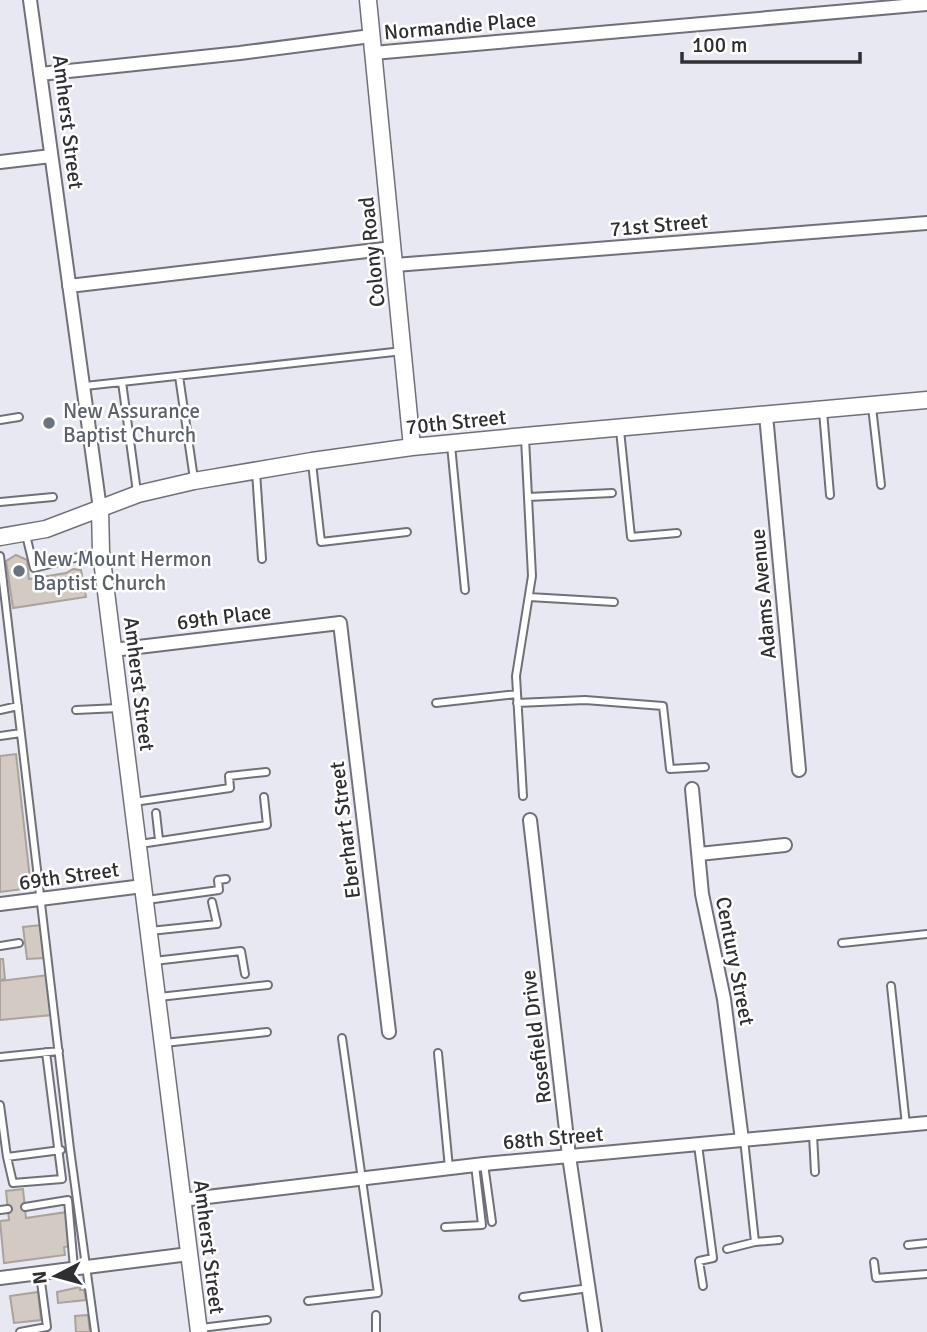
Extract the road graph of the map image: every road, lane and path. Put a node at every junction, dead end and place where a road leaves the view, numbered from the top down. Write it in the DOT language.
graph roads {
  1 [pos="30,0"];
  2 [pos="368,0"];
  3 [pos="927,4"];
  4 [pos="371,36"];
  5 [pos="373,53"];
  6 [pos="40,74"];
  7 [pos="51,156"];
  8 [pos="0,162"];
  9 [pos="927,223"];
  10 [pos="393,248"];
  11 [pos="395,265"];
  12 [pos="69,286"];
  13 [pos="404,351"];
  14 [pos="178,376"];
  15 [pos="122,382"];
  16 [pos="85,386"];
  17 [pos="927,400"];
  18 [pos="872,405"];
  19 [pos="823,410"];
  20 [pos="766,415"];
  21 [pos="19,417"];
  22 [pos="0,419"];
  23 [pos="620,428"];
  24 [pos="525,436"];
  25 [pos="451,443"];
  26 [pos="412,447"];
  27 [pos="312,461"];
  28 [pos="256,470"];
  29 [pos="194,481"];
  30 [pos="881,485"];
  31 [pos="612,492"];
  32 [pos="138,494"];
  33 [pos="830,495"];
  34 [pos="53,497"];
  35 [pos="528,498"];
  36 [pos="0,502"];
  37 [pos="100,509"];
  38 [pos="407,532"];
  39 [pos="26,533"];
  40 [pos="677,533"];
  41 [pos="0,537"];
  42 [pos="101,552"];
  43 [pos="0,556"];
  44 [pos="262,559"];
  45 [pos="465,590"];
  46 [pos="529,597"];
  47 [pos="614,602"];
  48 [pos="340,624"];
  49 [pos="113,650"];
  50 [pos="517,694"];
  51 [pos="436,703"];
  52 [pos="517,703"];
  53 [pos="18,706"];
  54 [pos="121,708"];
  55 [pos="0,710"];
  56 [pos="76,710"];
  57 [pos="21,733"];
  58 [pos="0,736"];
  59 [pos="705,767"];
  60 [pos="799,770"];
  61 [pos="266,772"];
  62 [pos="692,789"];
  63 [pos="523,796"];
  64 [pos="264,797"];
  65 [pos="132,802"];
  66 [pos="156,813"];
  67 [pos="530,820"];
  68 [pos="159,840"];
  69 [pos="138,844"];
  70 [pos="785,845"];
  71 [pos="699,854"];
  72 [pos="226,879"];
  73 [pos="144,893"];
  74 [pos="41,901"];
  75 [pos="212,902"];
  76 [pos="0,904"];
  77 [pos="149,931"];
  78 [pos="927,934"];
  79 [pos="19,943"];
  80 [pos="842,943"];
  81 [pos="0,946"];
  82 [pos="152,961"];
  83 [pos="245,974"];
  84 [pos="268,985"];
  85 [pos="891,986"];
  86 [pos="157,997"];
  87 [pos="267,1032"];
  88 [pos="389,1032"];
  89 [pos="342,1038"];
  90 [pos="163,1043"];
  91 [pos="59,1051"];
  92 [pos="46,1052"];
  93 [pos="438,1053"];
  94 [pos="0,1057"];
  95 [pos="0,1105"];
  96 [pos="927,1123"];
  97 [pos="906,1125"];
  98 [pos="813,1133"];
  99 [pos="743,1140"];
  100 [pos="698,1145"];
  101 [pos="70,1149"];
  102 [pos="59,1150"];
  103 [pos="569,1156"];
  104 [pos="6,1157"];
  105 [pos="480,1164"];
  106 [pos="450,1168"];
  107 [pos="815,1172"];
  108 [pos="362,1177"];
  109 [pos="182,1200"];
  110 [pos="25,1207"];
  111 [pos="8,1209"];
  112 [pos="0,1210"];
  113 [pos="492,1222"];
  114 [pos="445,1227"];
  115 [pos="779,1240"];
  116 [pos="755,1242"];
  117 [pos="927,1243"];
  118 [pos="908,1245"];
  119 [pos="727,1249"];
  120 [pos="190,1254"];
  121 [pos="874,1262"];
  122 [pos="81,1269"];
  123 [pos="40,1273"];
  124 [pos="927,1274"];
  125 [pos="0,1278"];
  126 [pos="703,1286"];
  127 [pos="589,1288"];
  128 [pos="523,1297"];
  129 [pos="308,1301"];
  130 [pos="376,1315"];
  131 [pos="267,1320"];
  132 [pos="199,1330"];
  133 [pos="20,1332"];
  134 [pos="95,1332"];
  135 [pos="376,1332"];
  136 [pos="595,1332"];
  1 -- 6 [label="street, Amherst Street"];
  2 -- 4 [label="street"];
  3 -- 5 [label="street, Normandie Place"];
  4 -- 5 [label="street, Colony Road"];
  4 -- 6 [label="street, Normandie Place"];
  5 -- 10 [label="street, Colony Road"];
  6 -- 7 [label="street, Amherst Street"];
  7 -- 8 [label="street"];
  7 -- 12 [label="street, Amherst Street"];
  9 -- 11 [label="street, 71st Street"];
  10 -- 11 [label="street, Colony Road"];
  10 -- 12 [label="street"];
  11 -- 13 [label="street, Colony Road"];
  12 -- 16 [label="street, Amherst Street"];
  13 -- 14 [label="lane"];
  13 -- 26 [label="street, Colony Road"];
  14 -- 15 [label="lane"];
  14 -- 29 [label="lane"];
  15 -- 16 [label="lane"];
  15 -- 32 [label="lane"];
  16 -- 37 [label="street, Amherst Street"];
  17 -- 18 [label="street, 70th Street"];
  18 -- 19 [label="street, 70th Street"];
  18 -- 30 [label="lane"];
  19 -- 20 [label="street, 70th Street"];
  19 -- 33 [label="lane"];
  20 -- 23 [label="street, 70th Street"];
  20 -- 60 [label="street, Adams Avenue"];
  21 -- 22 [label="lane"];
  23 -- 24 [label="street, 70th Street"];
  23 -- 40 [label="lane"];
  24 -- 25 [label="street, 70th Street"];
  24 -- 35 [label="lane"];
  25 -- 26 [label="street, 70th Street"];
  25 -- 45 [label="lane"];
  26 -- 27 [label="street, 70th Street"];
  27 -- 28 [label="street, 70th Street"];
  27 -- 38 [label="lane"];
  28 -- 29 [label="street, 70th Street"];
  28 -- 44 [label="lane"];
  29 -- 32 [label="street, 70th Street"];
  31 -- 35 [label="lane"];
  32 -- 37 [label="street, 70th Street"];
  34 -- 36 [label="lane"];
  35 -- 46 [label="lane"];
  37 -- 39 [label="street, 70th Street"];
  37 -- 42 [label="street, Amherst Street"];
  39 -- 41 [label="street, 70th Street"];
  39 -- 42 [label="lane"];
  42 -- 49 [label="street, Amherst Street"];
  43 -- 53 [label="lane"];
  46 -- 47 [label="lane"];
  46 -- 50 [label="lane"];
  48 -- 49 [label="street, 69th Place"];
  48 -- 88 [label="street, Eberhart Street"];
  49 -- 54 [label="street, Amherst Street"];
  50 -- 51 [label="lane"];
  50 -- 52 [label="lane"];
  52 -- 59 [label="lane"];
  52 -- 63 [label="lane"];
  53 -- 55 [label="lane"];
  53 -- 57 [label="lane"];
  54 -- 56 [label="lane"];
  54 -- 65 [label="street, Amherst Street"];
  57 -- 58 [label="lane"];
  57 -- 74 [label="lane"];
  61 -- 65 [label="lane"];
  62 -- 71 [label="street, Century Street"];
  64 -- 68 [label="lane"];
  65 -- 69 [label="street, Amherst Street"];
  66 -- 68 [label="lane"];
  67 -- 103 [label="street, Rosefield Drive"];
  68 -- 69 [label="lane"];
  69 -- 73 [label="street, Amherst Street"];
  70 -- 71 [label="street"];
  71 -- 99 [label="street, Century Street"];
  72 -- 73 [label="lane"];
  73 -- 74 [label="street, 69th Street"];
  73 -- 77 [label="street, Amherst Street"];
  74 -- 76 [label="street, 69th Street"];
  74 -- 91 [label="lane"];
  75 -- 77 [label="lane"];
  77 -- 82 [label="street, Amherst Street"];
  78 -- 80 [label="lane"];
  79 -- 81 [label="lane"];
  82 -- 83 [label="lane"];
  82 -- 86 [label="street, Amherst Street"];
  84 -- 86 [label="lane"];
  85 -- 97 [label="lane"];
  86 -- 90 [label="street, Amherst Street"];
  87 -- 90 [label="lane"];
  89 -- 108 [label="lane"];
  90 -- 109 [label="street, Amherst Street"];
  91 -- 92 [label="lane"];
  91 -- 101 [label="lane"];
  92 -- 94 [label="lane"];
  92 -- 102 [label="lane"];
  93 -- 106 [label="lane"];
  95 -- 104 [label="lane"];
  96 -- 97 [label="street, 68th Street"];
  97 -- 98 [label="street, 68th Street"];
  98 -- 99 [label="street, 68th Street"];
  98 -- 107 [label="lane"];
  99 -- 100 [label="street, 68th Street"];
  99 -- 116 [label="lane"];
  100 -- 103 [label="street, 68th Street"];
  100 -- 126 [label="lane"];
  101 -- 102 [label="lane"];
  101 -- 122 [label="lane"];
  102 -- 104 [label="lane"];
  102 -- 104 [label="lane"];
  103 -- 105 [label="street, 68th Street"];
  103 -- 127 [label="street, Rosefield Drive"];
  105 -- 106 [label="street, 68th Street"];
  105 -- 113 [label="lane"];
  105 -- 114 [label="lane"];
  106 -- 108 [label="street, 68th Street"];
  108 -- 109 [label="street, 68th Street"];
  108 -- 129 [label="lane"];
  109 -- 120 [label="street, Amherst Street"];
  110 -- 122 [label="lane"];
  111 -- 112 [label="lane"];
  115 -- 116 [label="lane"];
  116 -- 119 [label="lane"];
  117 -- 118 [label="lane"];
  120 -- 122 [label="street"];
  120 -- 132 [label="street, Amherst Street"];
  121 -- 124 [label="lane"];
  122 -- 123 [label="street"];
  122 -- 134 [label="lane"];
  123 -- 125 [label="street"];
  123 -- 133 [label="lane"];
  127 -- 128 [label="lane"];
  127 -- 136 [label="street, Rosefield Drive"];
  130 -- 135 [label="lane"];
  131 -- 132 [label="lane"];
}
